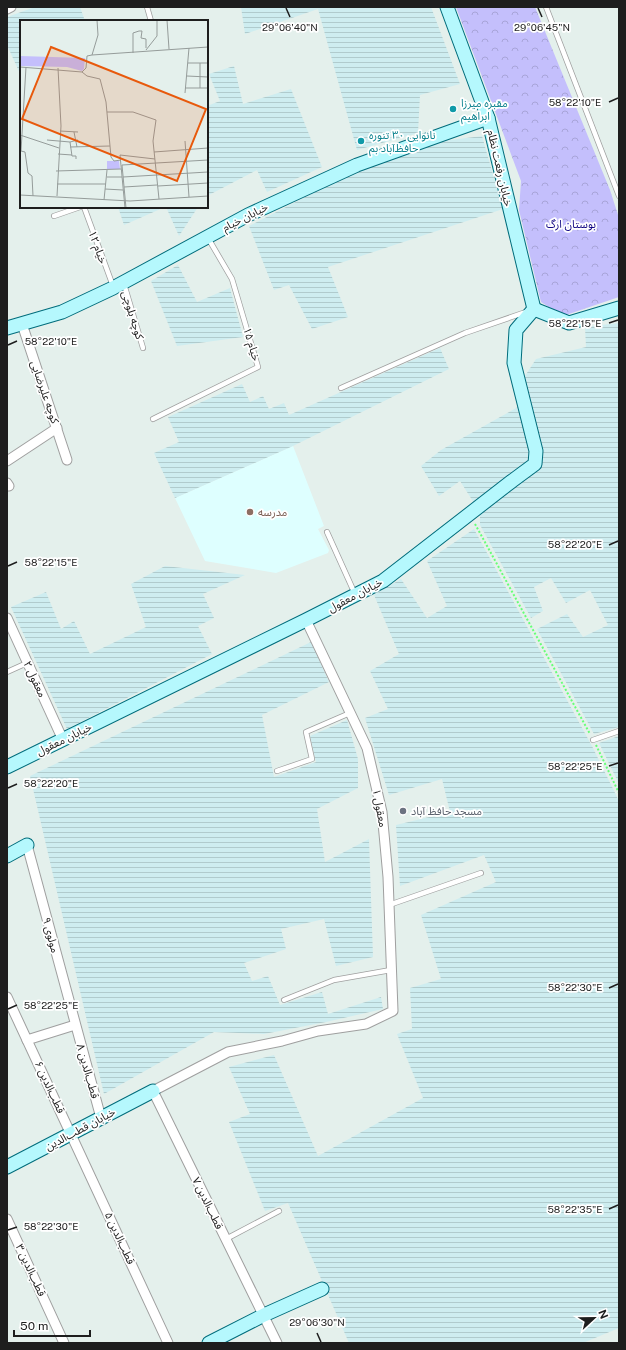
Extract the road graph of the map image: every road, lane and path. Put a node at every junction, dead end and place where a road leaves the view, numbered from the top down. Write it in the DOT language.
graph roads {
  1 [pos="11,7"];
  2 [pos="147,7"];
  3 [pos="447,7"];
  4 [pos="546,7"];
  5 [pos="7,9"];
  6 [pos="151,20"];
  7 [pos="488,118"];
  8 [pos="619,196"];
  9 [pos="77,208"];
  10 [pos="84,208"];
  11 [pos="54,216"];
  12 [pos="207,237"];
  13 [pos="118,285"];
  14 [pos="619,308"];
  15 [pos="534,309"];
  16 [pos="22,324"];
  17 [pos="7,328"];
  18 [pos="143,348"];
  19 [pos="341,388"];
  20 [pos="153,418"];
  21 [pos="57,428"];
  22 [pos="67,460"];
  23 [pos="7,461"];
  24 [pos="470,514"];
  25 [pos="327,532"];
  26 [pos="355,595"];
  27 [pos="7,618"];
  28 [pos="306,620"];
  29 [pos="27,663"];
  30 [pos="7,672"];
  31 [pos="350,714"];
  32 [pos="619,731"];
  33 [pos="63,740"];
  34 [pos="593,740"];
  35 [pos="7,767"];
  36 [pos="277,771"];
  37 [pos="619,793"];
  38 [pos="27,845"];
  39 [pos="7,856"];
  40 [pos="481,873"];
  41 [pos="389,905"];
  42 [pos="391,970"];
  43 [pos="7,997"];
  44 [pos="284,1000"];
  45 [pos="75,1025"];
  46 [pos="28,1040"];
  47 [pos="153,1091"];
  48 [pos="101,1118"];
  49 [pos="72,1134"];
  50 [pos="7,1167"];
  51 [pos="279,1211"];
  52 [pos="7,1219"];
  53 [pos="226,1239"];
  54 [pos="322,1289"];
  55 [pos="264,1315"];
  56 [pos="64,1343"];
  57 [pos="168,1343"];
  58 [pos="209,1343"];
  59 [pos="277,1343"];
  1 -- 5 [label="street"];
  2 -- 6 [label="lane"];
  3 -- 7 [label="street, خیابان رفعت نظام"];
  4 -- 8 [label="lane"];
  7 -- 12 [label="street, خیابان خیام"];
  7 -- 15 [label="street, خیابان رفعت نظام"];
  9 -- 11 [label="lane"];
  10 -- 13 [label="lane, خیام ۱۲"];
  12 -- 13 [label="street, خیابان خیام"];
  12 -- 20 [label="lane, خیام ۱۵"];
  13 -- 16 [label="street, خیابان خیام"];
  13 -- 18 [label="lane, کوچه بلوچی"];
  14 -- 15 [label="street"];
  15 -- 19 [label="lane"];
  15 -- 24 [label="street, خیابان معقول"];
  16 -- 17 [label="street, خیابان خیام"];
  16 -- 21 [label="street, کوچه علیرضایی"];
  21 -- 22 [label="street, کوچه علیرضایی"];
  21 -- 23 [label="street"];
  24 -- 26 [label="street, خیابان معقول"];
  24 -- 34 [label="path"];
  25 -- 26 [label="lane"];
  26 -- 28 [label="street, خیابان معقول"];
  27 -- 29 [label="street, معقول ۲"];
  28 -- 31 [label="street, معقول ۱"];
  28 -- 33 [label="street, خیابان معقول"];
  29 -- 30 [label="lane"];
  29 -- 33 [label="street, معقول ۲"];
  31 -- 36 [label="lane"];
  31 -- 41 [label="street, معقول ۱"];
  32 -- 34 [label="lane"];
  33 -- 35 [label="street, خیابان معقول"];
  34 -- 37 [label="path"];
  38 -- 39 [label="street"];
  38 -- 45 [label="street, مولوی ۹"];
  40 -- 41 [label="lane"];
  41 -- 42 [label="street, معقول ۱"];
  42 -- 44 [label="lane"];
  42 -- 47 [label="street, معقول ۱"];
  43 -- 46 [label="street, قطب‌الدین ۶"];
  45 -- 46 [label="street"];
  45 -- 48 [label="street, قطب‌الدین ۸"];
  46 -- 49 [label="street, قطب‌الدین ۶"];
  47 -- 48 [label="street, خیابان قطب‌الدین"];
  47 -- 53 [label="street, قطب‌الدین ۷"];
  48 -- 49 [label="street, خیابان قطب‌الدین"];
  49 -- 50 [label="street, خیابان قطب‌الدین"];
  49 -- 57 [label="street, قطب‌الدین ۵"];
  51 -- 53 [label="lane"];
  52 -- 56 [label="street, قطب‌الدین ۳"];
  53 -- 55 [label="street, قطب‌الدین ۷"];
  54 -- 55 [label="street"];
  55 -- 58 [label="street"];
  55 -- 59 [label="street, قطب‌الدین ۷"];
}
